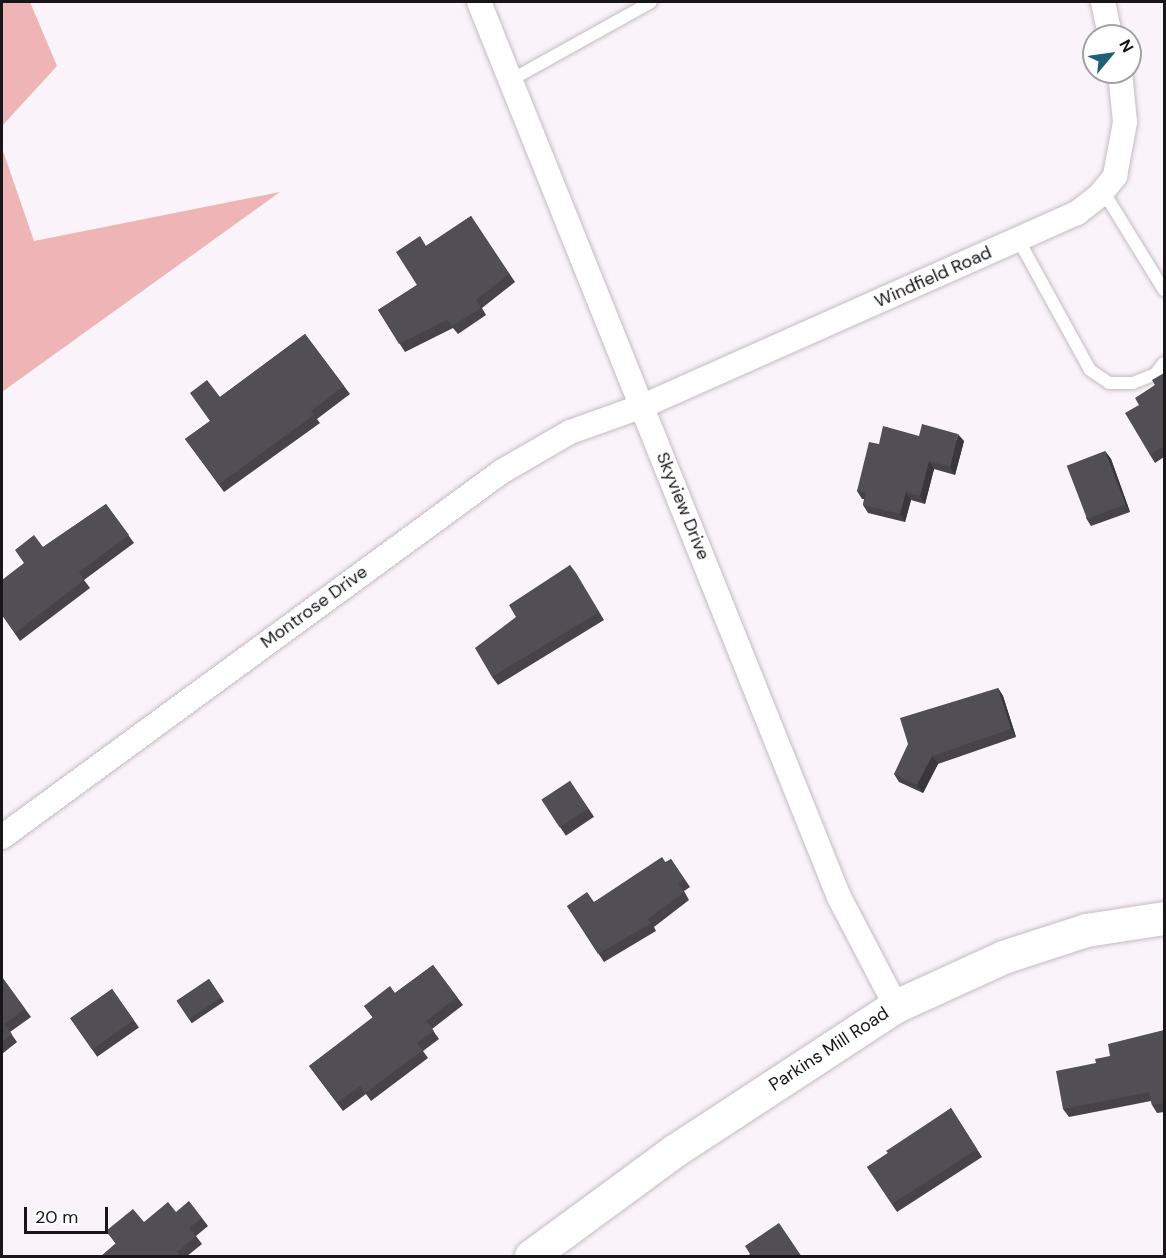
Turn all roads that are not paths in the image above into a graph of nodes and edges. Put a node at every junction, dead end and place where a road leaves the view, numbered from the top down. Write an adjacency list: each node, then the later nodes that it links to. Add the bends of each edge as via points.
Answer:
1 (479, 2): 5 (street, Skyview Drive)
2 (651, 2): 5 (lane)
3 (1103, 2): 4 (street)
4 (1108, 24)
5 (511, 80): 11 (street, Skyview Drive)
6 (1123, 84): 7 (street, Windfield Road, via 1122,152 1115,177)
7 (1103, 191): 8 (street, Windfield Road, via 1077,213); 9 (lane)
8 (1018, 239): 10 (lane, via 1090,370 1109,383 1133,382 1155,374); 11 (street, Windfield Road)
9 (1164, 290)
10 (1164, 363)
11 (643, 406): 12 (street, Montrose Drive, via 570,432 501,472); 14 (street, Skyview Drive, via 839,897)
12 (2, 837)
13 (1164, 918): 14 (street, Parkins Mill Road, via 1086,930 1034,947)
14 (896, 1006): 15 (street, Parkins Mill Road, via 674,1151)
15 (531, 1257)

